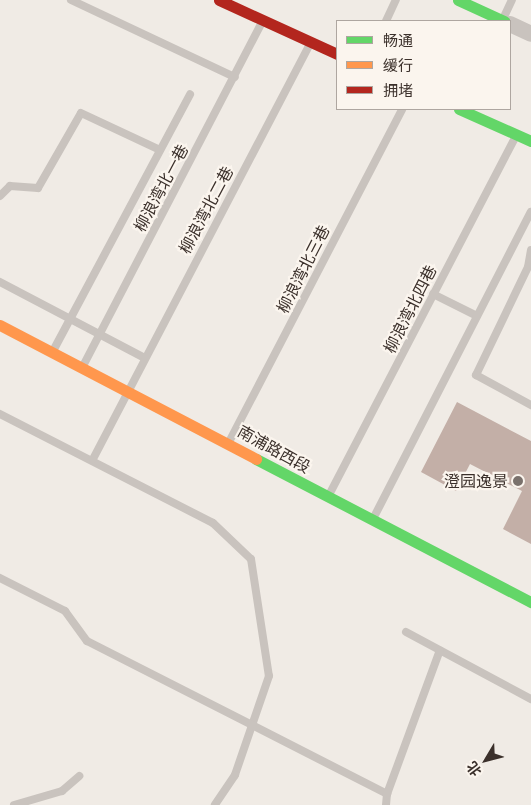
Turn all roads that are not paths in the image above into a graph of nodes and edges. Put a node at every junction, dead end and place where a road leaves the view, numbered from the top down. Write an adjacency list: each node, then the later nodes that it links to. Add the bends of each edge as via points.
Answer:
1 (71, 0): 14 (lane)
2 (219, 0): 6 (street)
3 (396, 0): 7 (lane)
4 (458, 0): 8 (street)
5 (512, 0): 9 (lane)
6 (263, 20): 12 (street); 14 (lane, 柳浪湾北一巷)
7 (386, 20)
8 (501, 20)
9 (503, 20)
10 (511, 24): 11 (street)
11 (531, 34)
12 (311, 42): 13 (street); 31 (lane, 柳浪湾北二巷)
13 (336, 54)
14 (235, 77): 29 (lane, 柳浪湾北一巷)
15 (190, 94): 20 (lane)
16 (401, 110): 36 (lane, 柳浪湾北三巷)
17 (461, 110): 18 (street)
18 (516, 135): 19 (street); 25 (lane, 柳浪湾北四巷)
19 (531, 141)
20 (160, 150): 21 (lane, via 81,113 38,188 10,186); 27 (lane)
21 (0, 196)
22 (531, 212): 26 (lane)
23 (531, 250): 34 (lane, via 528,266 476,375)
24 (0, 282): 27 (lane)
25 (433, 294): 26 (lane); 38 (lane, 柳浪湾北四巷)
26 (477, 316): 39 (lane)
27 (70, 318): 29 (lane); 30 (lane)
28 (0, 325): 30 (street, 南浦路西段)
29 (99, 335): 31 (lane); 32 (lane, 柳浪湾北一巷)
30 (52, 352): 32 (street, 南浦路西段)
31 (143, 357): 33 (lane, 柳浪湾北二巷)
32 (82, 368): 33 (street, 南浦路西段)
33 (126, 391): 36 (street, 南浦路西段); 37 (lane, 柳浪湾北二巷)
34 (531, 405)
35 (0, 414): 37 (lane)
36 (229, 442): 38 (street, 南浦路西段)
37 (93, 459): 45 (lane, via 213,523 251,559 269,676)
38 (328, 497): 39 (street, 南浦路西段)
39 (372, 520): 41 (street, 南浦路西段)
40 (0, 578): 45 (lane, via 65,610 87,641)
41 (531, 602)
42 (406, 632): 43 (lane)
43 (440, 650): 44 (lane); 47 (lane)
44 (531, 699)
45 (253, 723): 47 (lane); 49 (lane, via 235,775)
46 (79, 776): 48 (lane, via 62,791)
47 (387, 794): 50 (lane)
48 (14, 805)
49 (215, 805)
50 (386, 805)

